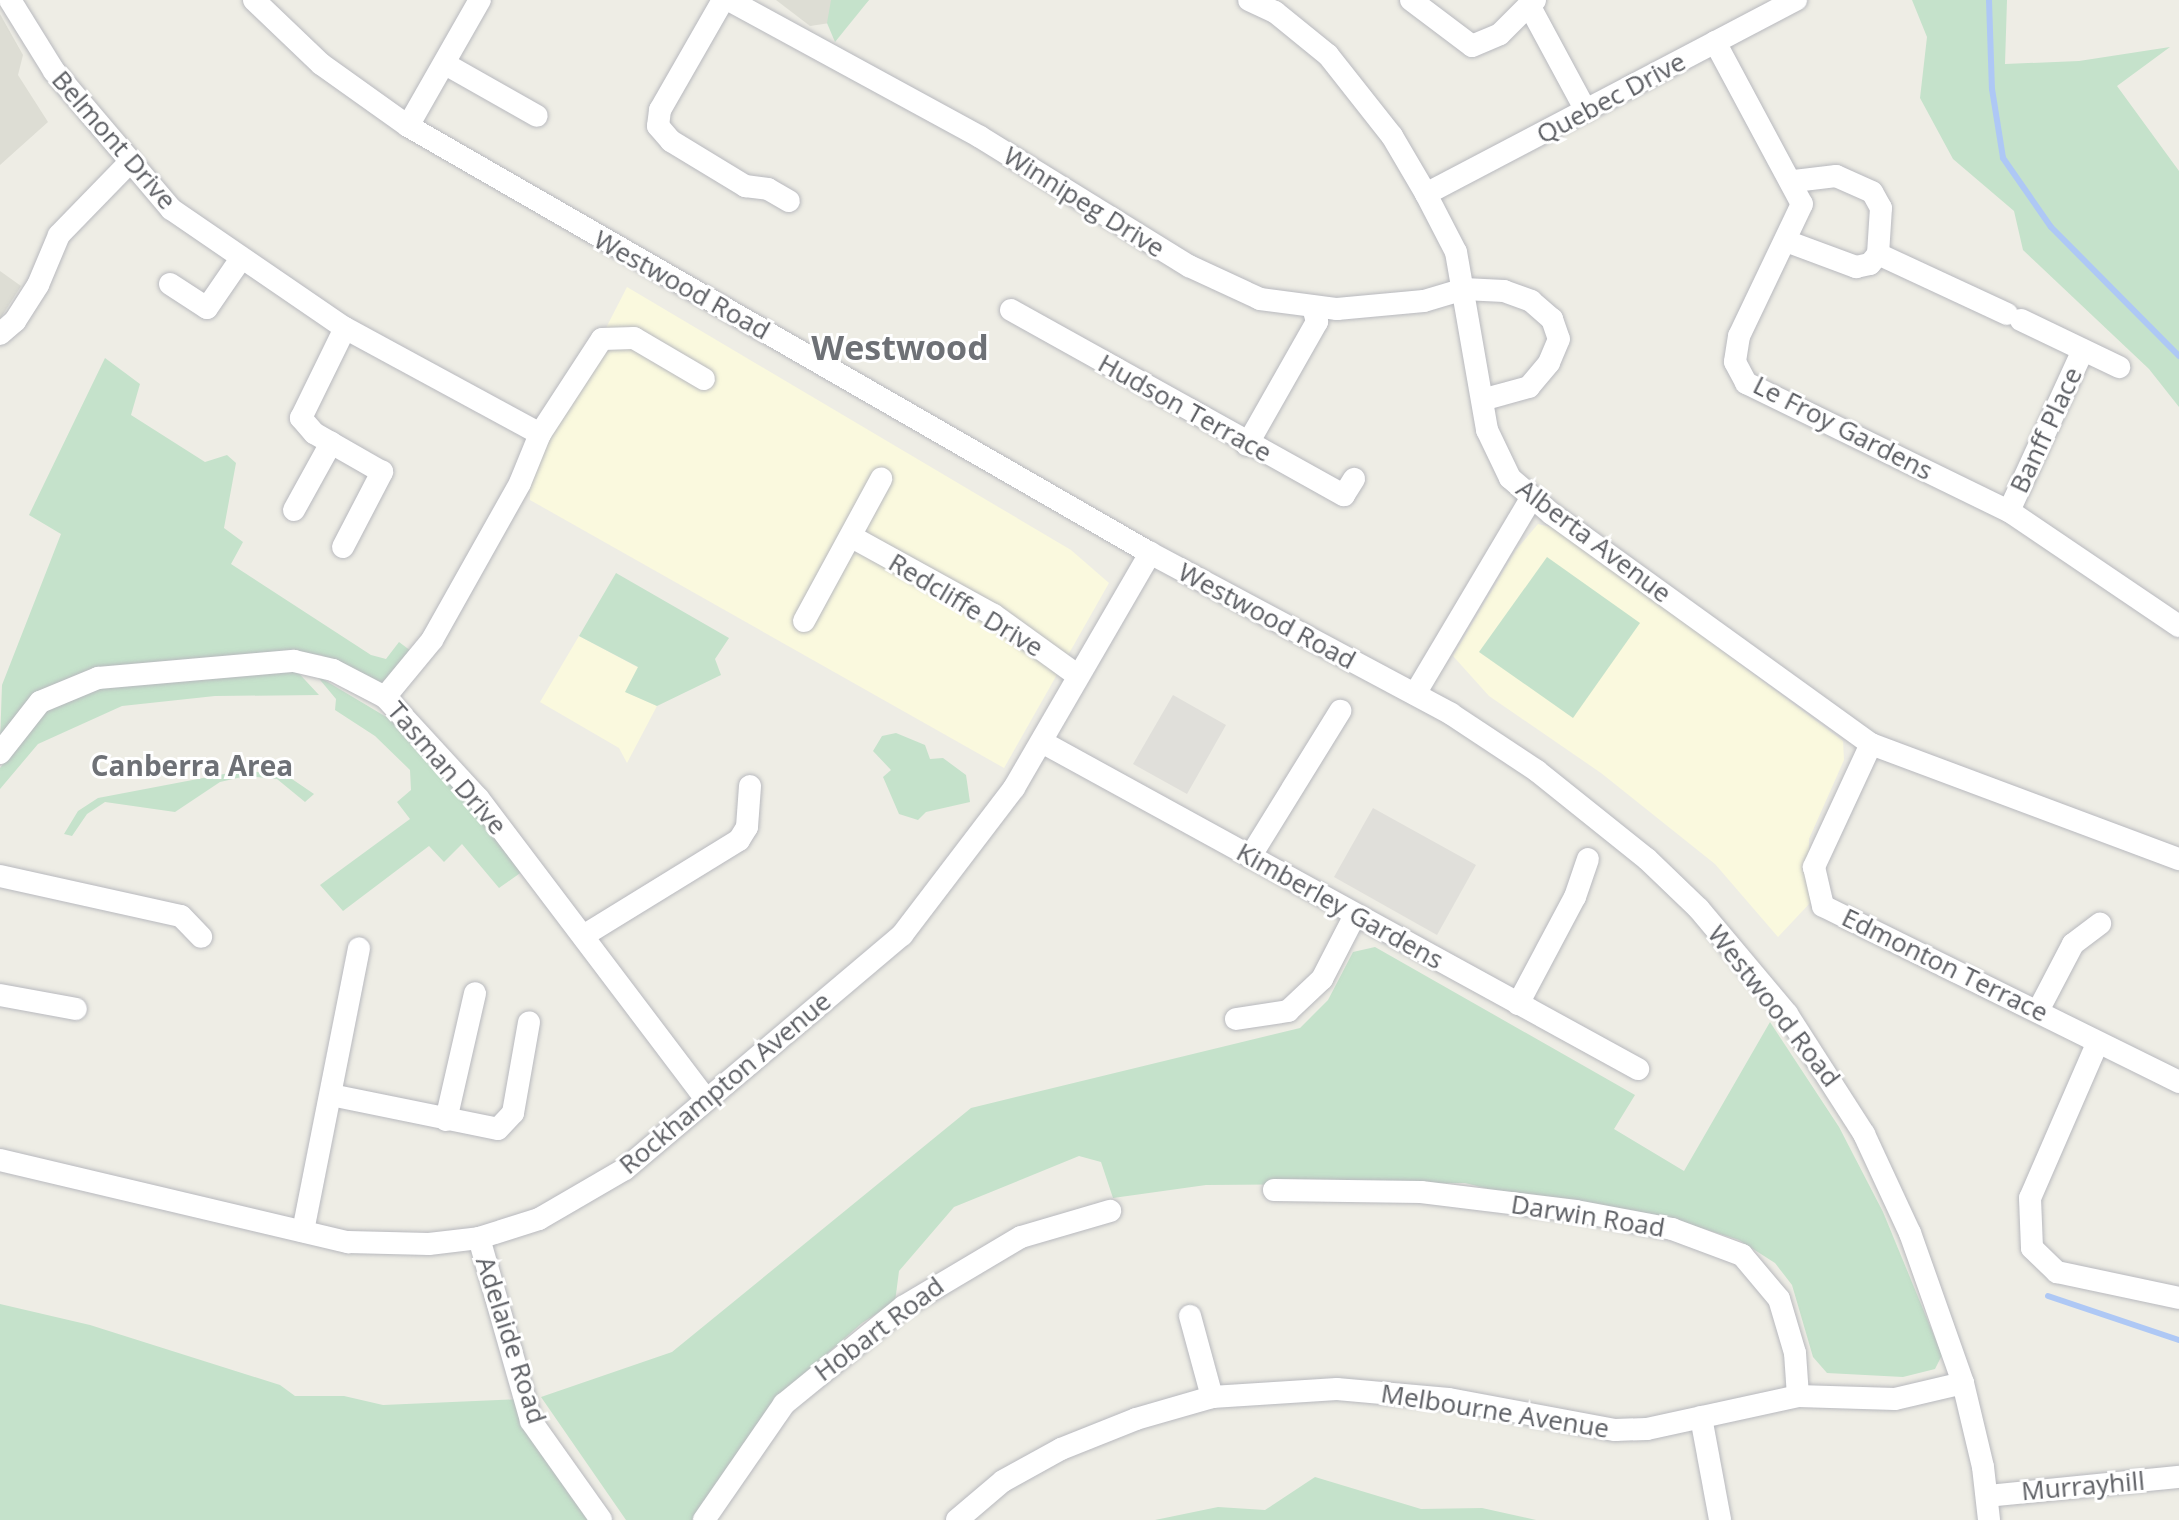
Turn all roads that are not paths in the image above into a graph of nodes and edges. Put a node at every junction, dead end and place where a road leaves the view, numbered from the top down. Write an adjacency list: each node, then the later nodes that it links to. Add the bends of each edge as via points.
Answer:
1 (10, 0): 14 (street, Belmont Drive, via 41,54)
2 (254, 0): 13 (street, Westwood Road, via 321,64)
3 (480, 0): 10 (street)
4 (726, 0): 17 (street, via 660,110 658,126 671,141 745,186 768,189); 23 (street, Winnipeg Drive, via 980,137 1189,266 1260,299)
5 (1249, 0): 16 (street, Alberta Avenue, via 1275,12 1328,55 1392,136)
6 (1411, 0): 8 (street, via 1472,46 1500,34)
7 (1796, 0): 9 (street, Quebec Drive)
8 (1532, 3): 11 (street)
9 (1715, 42): 11 (street, Quebec Drive); 15 (street, Le Froy Gardens)
10 (447, 65): 12 (street); 13 (street)
11 (1586, 111): 16 (street, Quebec Drive)
12 (537, 116)
13 (408, 126): 41 (street, Westwood Road)
14 (128, 164): 20 (street, Belmont Drive, via 171,209); 26 (street, via 59,235 38,285)
15 (1794, 181): 18 (street, Le Froy Gardens, via 1802,204); 19 (street, via 1836,176 1872,192 1881,208)
16 (1426, 194): 22 (street, Alberta Avenue, via 1456,252)
17 (789, 201)
18 (1786, 241): 19 (street, via 1856,267 1870,264); 38 (street, Le Froy Gardens, via 1739,336 1735,362 1746,383)
19 (1878, 254): 27 (street, Banff Place)
20 (240, 260): 21 (street, via 207,308); 25 (street, Belmont Drive)
21 (170, 284)
22 (1464, 289): 23 (street, Winnipeg Drive, via 1424,301); 30 (street, Alberta Avenue); 30 (street, Winnipeg Drive, via 1504,291 1531,301 1552,319 1559,339 1549,363 1529,387)
23 (1313, 307): 33 (street, via 1317,322)
24 (1011, 310): 33 (street, Hudson Terrace)
25 (345, 328): 31 (street, Belmont Drive); 32 (street, via 301,418)
26 (0, 334)
27 (2083, 350): 28 (street, Banff Place); 38 (street, Banff Place)
28 (2119, 367)
29 (704, 379): 31 (street, via 634,338 602,339)
30 (1485, 399): 36 (street, Alberta Avenue, via 1487,430 1497,455 1510,478)
31 (540, 434): 46 (street, via 520,483 432,640)
32 (331, 443): 37 (street); 40 (street, via 382,472)
33 (1247, 445): 35 (street, Hudson Terrace, via 1344,495)
34 (881, 479): 39 (street)
35 (1354, 479)
36 (1532, 497): 45 (street); 49 (street, Alberta Avenue)
37 (294, 510)
38 (2009, 511): 43 (street, Le Froy Gardens)
39 (852, 537): 42 (street); 44 (street, Redcliffe Drive, via 994,615)
40 (343, 547)
41 (1150, 553): 44 (street, Rockhampton Avenue); 45 (street, Westwood Road)
42 (804, 621)
43 (2179, 626)
44 (1077, 675): 48 (street, Rockhampton Avenue)
45 (1415, 694): 81 (street, Westwood Road, via 1513,753 1589,810 1647,859 1738,952 1811,1046 1864,1134 1910,1233)
46 (385, 697): 50 (street, Tasman Drive, via 333,670 294,661 98,678 40,702); 58 (street, Tasman Drive, via 478,798)
47 (1340, 711): 52 (street)
48 (1042, 742): 52 (street, Kimberley Gardens); 72 (street, Rockhampton Avenue, via 1014,788 902,935)
49 (1871, 744): 54 (street, Alberta Avenue); 65 (street, Edmonton Terrace, via 1814,867 1823,906)
50 (0, 753)
51 (750, 786): 58 (street, via 747,827 739,840)
52 (1250, 857): 56 (street, Kimberley Gardens)
53 (1588, 859): 63 (street, via 1575,897)
54 (2179, 859)
55 (0, 876): 59 (street, via 181,916)
56 (1355, 915): 63 (street, Kimberley Gardens); 66 (street, via 1322,979 1288,1011)
57 (2100, 924): 65 (street, via 2073,944)
58 (583, 936): 72 (street, Tasman Drive)
59 (201, 937)
60 (359, 949): 71 (street)
61 (475, 993): 73 (street)
62 (0, 995): 64 (street)
63 (1518, 1004): 69 (street, Kimberley Gardens)
64 (76, 1009)
65 (2039, 1009): 68 (street, Edmonton Terrace)
66 (1236, 1019)
67 (529, 1022): 73 (street, via 513,1113 498,1129)
68 (2097, 1044): 70 (street, Edmonton Terrace); 79 (street, via 2030,1198 2032,1248 2057,1272)
69 (1638, 1069)
70 (2179, 1082)
71 (331, 1095): 73 (street); 77 (street)
72 (706, 1100): 78 (street, Rockhampton Avenue, via 625,1169 539,1219)
73 (446, 1120)
74 (0, 1160): 77 (street, Rockhampton Avenue)
75 (1274, 1190): 82 (street, Darwin Road, via 1421,1192 1576,1211 1672,1229 1742,1255 1779,1299 1795,1353)
76 (1110, 1211): 88 (street, Hobart Road, via 989,1252 893,1315 784,1404)
77 (303, 1231): 78 (street, Rockhampton Avenue, via 348,1242 429,1244)
78 (479, 1238): 87 (street, Adelaide Road, via 531,1421)
79 (2179, 1298)
80 (1190, 1316): 83 (street)
81 (1963, 1383): 82 (street, Melbourne Avenue, via 1895,1399); 86 (street, Westwood Road)
82 (1798, 1396): 84 (street, Melbourne Avenue)
83 (1212, 1397): 84 (street, Melbourne Avenue, via 1337,1389 1449,1399 1615,1430); 89 (street, Melbourne Avenue, via 1061,1449 1003,1481)
84 (1701, 1417): 90 (street)
85 (2179, 1477): 86 (street, Murrayhill)
86 (1987, 1496): 91 (street, Westwood Road)
87 (601, 1520)
88 (704, 1520)
89 (957, 1520)
90 (1720, 1520)
91 (1989, 1520)

